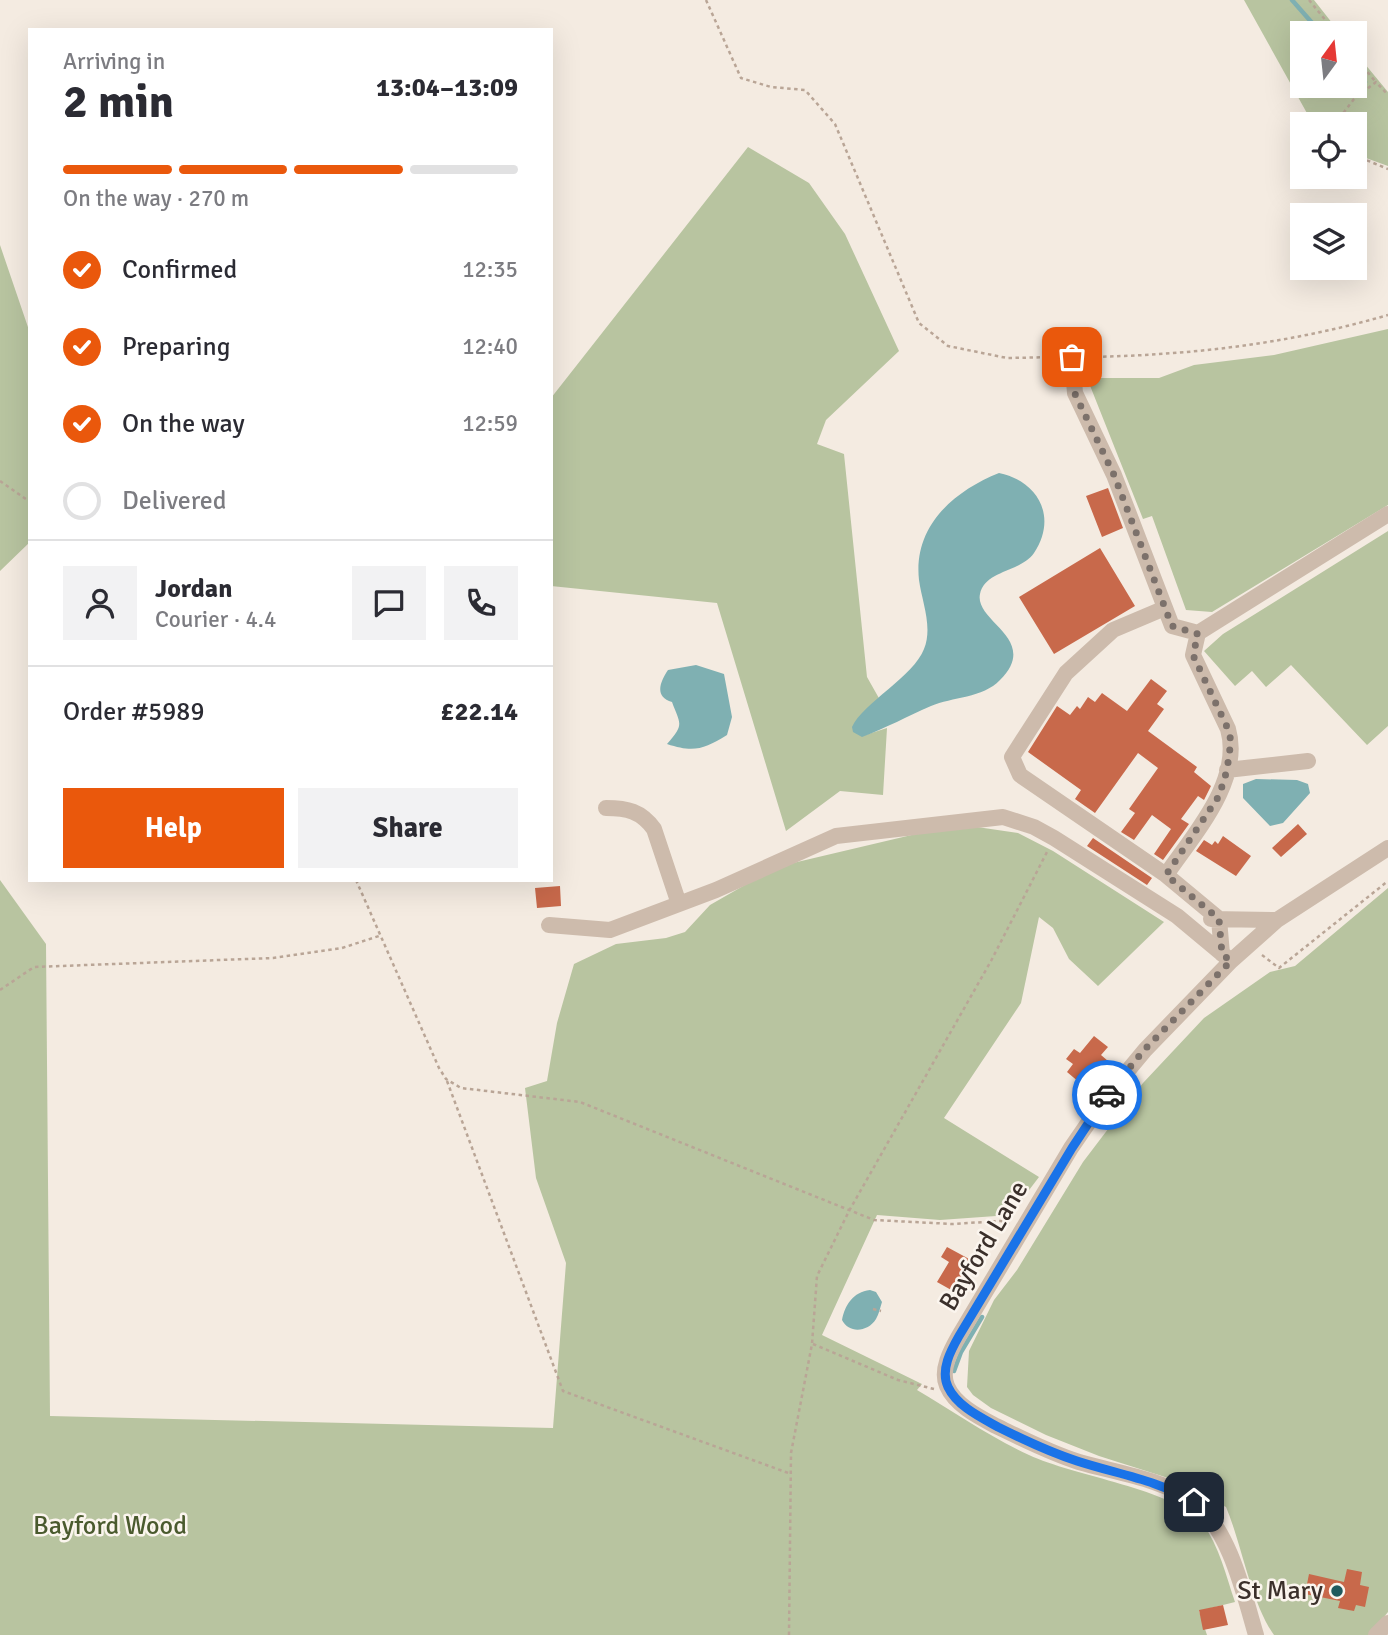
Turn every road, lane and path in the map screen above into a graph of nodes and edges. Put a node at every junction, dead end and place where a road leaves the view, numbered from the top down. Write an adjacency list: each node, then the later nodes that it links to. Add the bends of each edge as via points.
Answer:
1 (706, 0): 11 (path, via 741,78 805,90 835,124 919,323 948,346 1007,358)
2 (1309, 0): 3 (path)
3 (1326, 21)
4 (1367, 71): 5 (path)
5 (1376, 82): 6 (path); 7 (path)
6 (1388, 95)
7 (1344, 112)
8 (1367, 160): 9 (path)
9 (1388, 169)
10 (1388, 315): 11 (path, via 1298,339 1159,356)
11 (1072, 357): 15 (street, via 1075,394 1114,475)
12 (0, 481): 13 (path)
13 (28, 501)
14 (1388, 514): 16 (street)
15 (1165, 608): 16 (street, via 1172,626); 22 (street, via 1113,630 1066,673 1012,757 1020,775)
16 (1198, 634): 18 (street, via 1193,655 1231,741)
17 (1308, 761): 18 (street)
18 (1227, 770): 22 (street, via 1219,796)
19 (606, 808): 25 (street, via 623,808 647,819)
20 (1054, 838): 25 (street, via 1003,817 836,836); 26 (street); 35 (path, via 991,961)
21 (1388, 848): 28 (street, Bayford Lane)
22 (1166, 875): 27 (street)
23 (1388, 881): 32 (path)
24 (357, 882): 30 (path)
25 (679, 904): 29 (street, via 610,930)
26 (1177, 916): 27 (street); 31 (street)
27 (1219, 919): 28 (street); 31 (street)
28 (1277, 920): 31 (street, Bayford Lane)
29 (549, 925)
30 (379, 936): 33 (path, via 342,948 273,958 34,967); 34 (path)
31 (1226, 958): 36 (street, Bayford Lane, via 1106,1097)
32 (1279, 968)
33 (0, 990)
34 (446, 1079): 35 (path, via 461,1088 580,1102); 41 (path, via 563,1391)
35 (849, 1211): 36 (path, via 874,1220 911,1224 1000,1221); 39 (path, via 817,1276)
36 (1021, 1232): 40 (street, Bayford Lane, via 950,1354)
37 (873, 1309): 38 (path)
38 (881, 1311)
39 (812, 1343): 40 (path, via 898,1380 931,1390); 41 (path)
40 (947, 1386): 44 (street, via 982,1418 1037,1447 1156,1483 1194,1502 1220,1532)
41 (791, 1474): 43 (path)
42 (1388, 1623): 45 (street)
43 (789, 1635)
44 (1256, 1635)
45 (1376, 1635)

